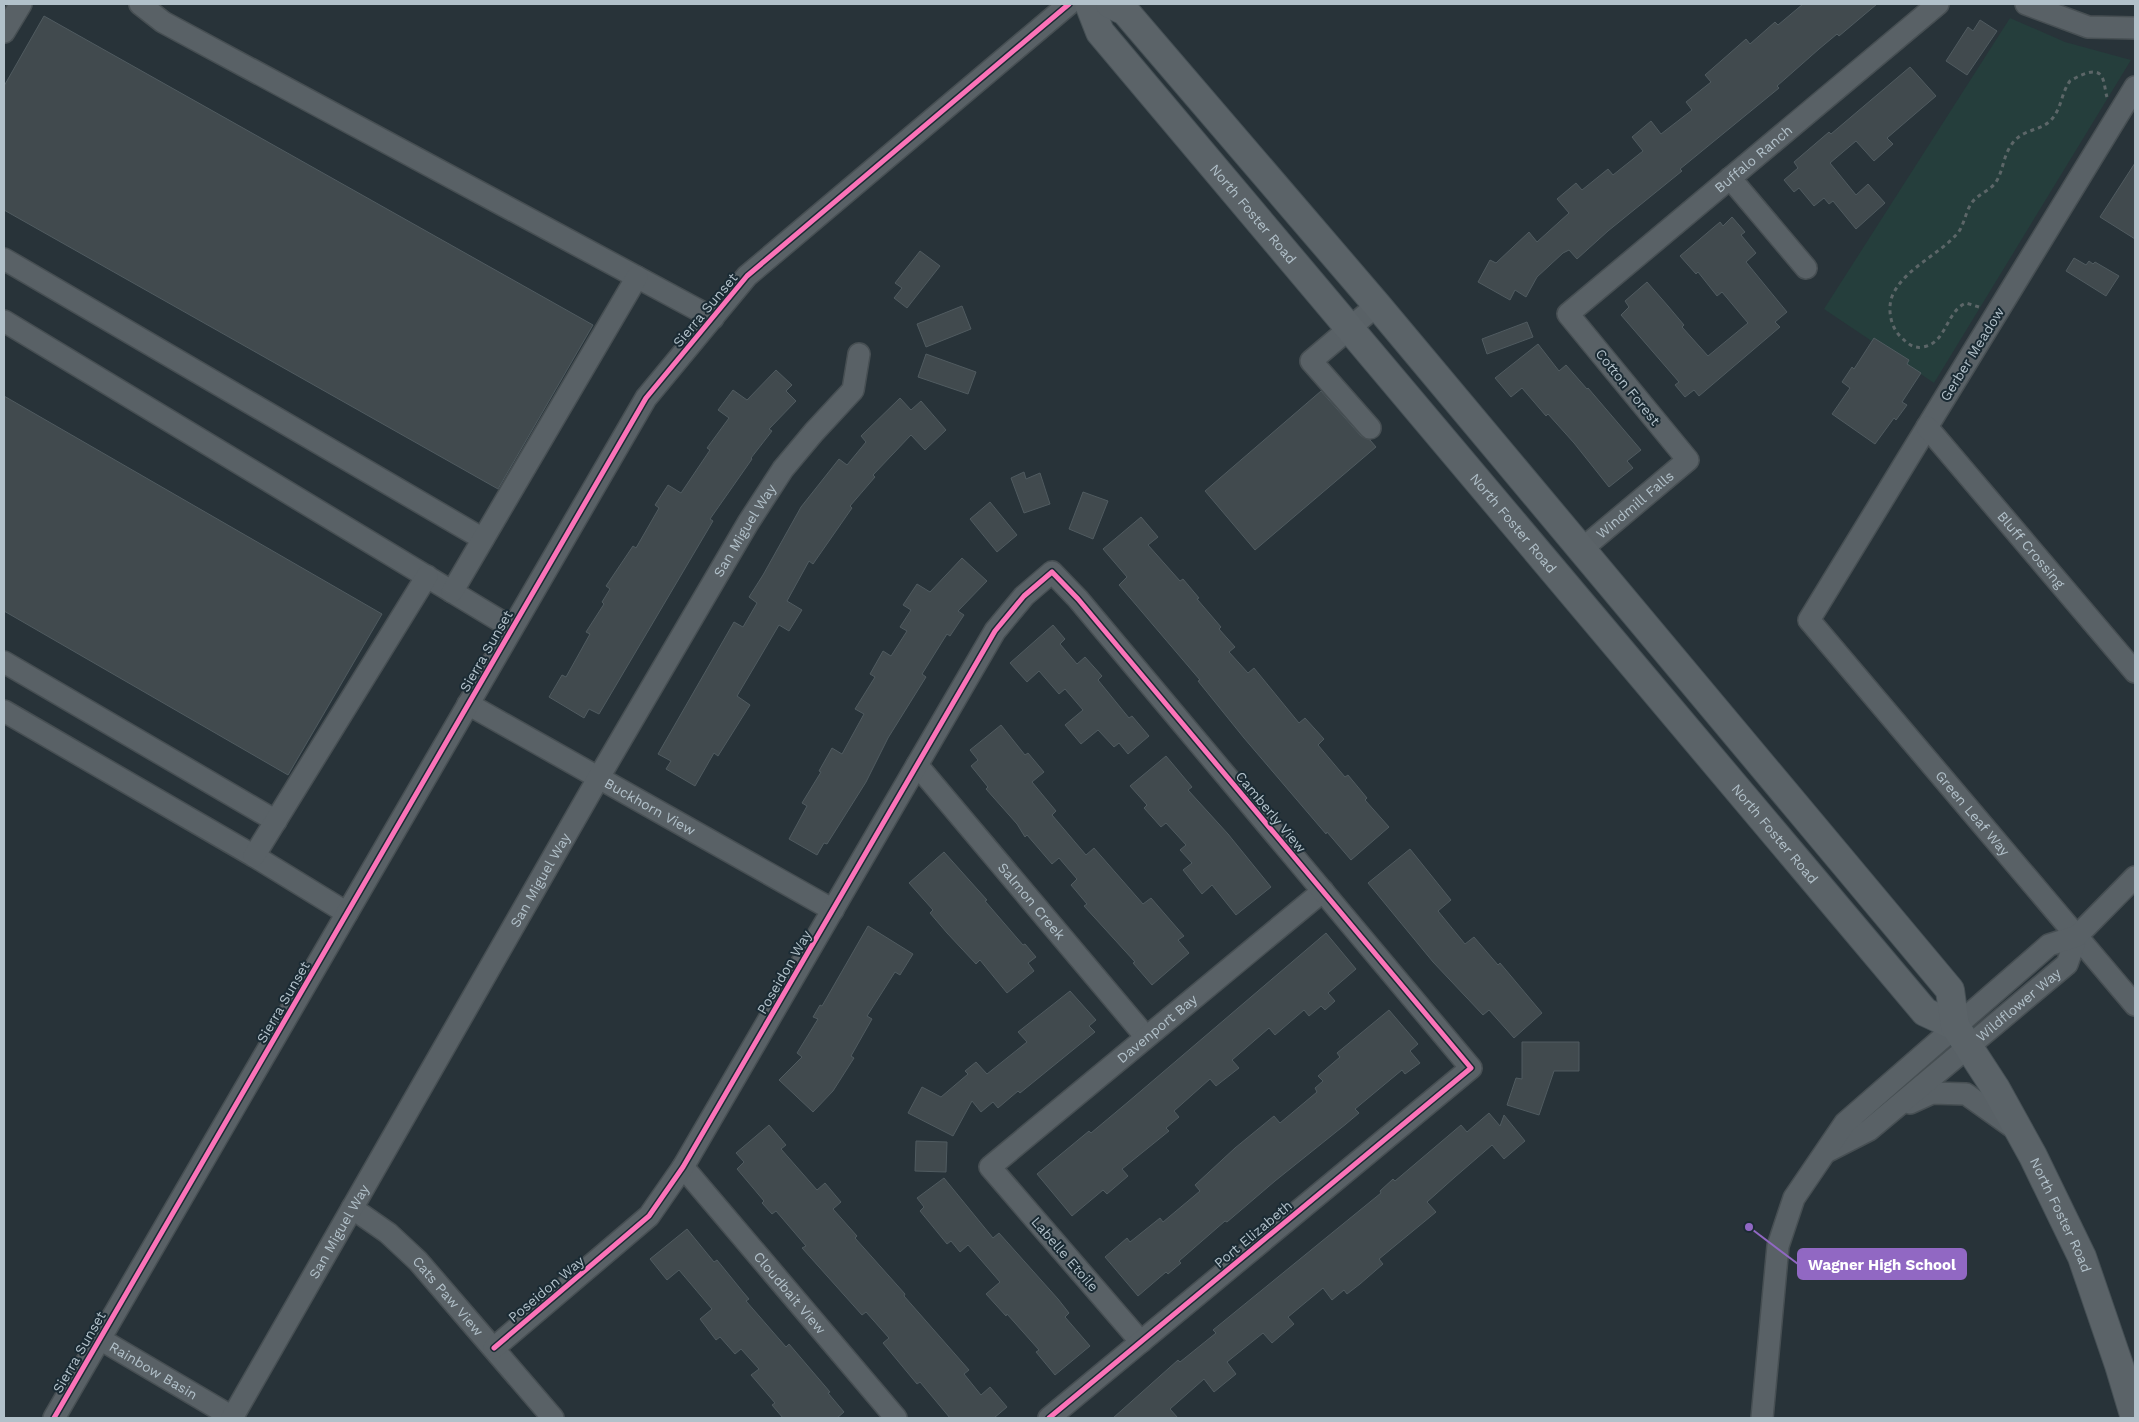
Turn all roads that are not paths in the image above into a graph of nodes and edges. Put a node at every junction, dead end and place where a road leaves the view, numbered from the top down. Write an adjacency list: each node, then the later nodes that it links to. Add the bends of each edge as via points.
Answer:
1 (21, 4): 9 (street)
2 (140, 4): 14 (street, via 163,22)
3 (1069, 4): 17 (street, Sierra Sunset, via 747,276)
4 (1089, 4): 19 (main road, North Foster Road, via 1100,32)
5 (1110, 4): 15 (main road, North Foster Road, via 1125,11)
6 (1938, 4): 11 (street, Buffalo Ranch)
7 (2026, 4): 8 (street, via 2088,27)
8 (2135, 28)
9 (4, 32)
10 (2135, 87): 21 (street, Gerber Meadow)
11 (1730, 178): 13 (street); 16 (street, Buffalo Ranch)
12 (4, 259): 24 (street)
13 (1806, 268)
14 (637, 277): 17 (street); 24 (street)
15 (1377, 305): 19 (street); 25 (main road, North Foster Road)
16 (1568, 314): 23 (street, Cotton Forest)
17 (713, 318): 30 (street, Sierra Sunset, via 646,398)
18 (4, 321): 27 (street)
19 (1350, 327): 22 (street, via 1311,361); 45 (main road, North Foster Road, via 1925,1012)
20 (859, 354): 36 (street, San Miguel Way, via 853,390 783,470 748,523)
21 (1927, 427): 29 (street, Gerber Meadow); 32 (street, Bluff Crossing)
22 (1370, 428)
23 (1688, 460): 25 (street, Windmill Falls)
24 (483, 540): 28 (street)
25 (1582, 549): 45 (main road, North Foster Road, via 1950,990)
26 (1052, 572): 35 (street, Poseidon Way, via 1024,596 995,631); 40 (street, Camberly View, via 1078,598)
27 (426, 576): 28 (street); 37 (street)
28 (452, 592): 30 (street)
29 (1809, 620): 43 (street, Green Leaf Way)
30 (512, 628): 33 (street, Sierra Sunset)
31 (4, 662): 37 (street)
32 (2135, 672)
33 (468, 704): 36 (street, Buckhorn View); 42 (street, Sierra Sunset)
34 (4, 711): 38 (street)
35 (916, 765): 41 (street, Poseidon Way); 46 (street, Salmon Creek)
36 (599, 778): 41 (street, Buckhorn View); 53 (street, San Miguel Way)
37 (276, 820): 38 (street)
38 (254, 856): 42 (street)
39 (2135, 877): 43 (street, Wildflower Way)
40 (1322, 890): 46 (street, Davenport Bay); 47 (street, Camberly View)
41 (833, 910): 52 (street, Poseidon Way)
42 (347, 913): 54 (street, Sierra Sunset)
43 (2077, 936): 44 (street, Green Leaf Way); 45 (street, Wildflower Way, via 2049,944)
44 (2135, 1005)
45 (1962, 1036): 48 (street); 49 (main road, North Foster Road); 50 (street, via 1845,1123)
46 (1146, 1037): 51 (street, Davenport Bay)
47 (1471, 1068): 55 (street, Port Elizabeth)
48 (1888, 1114): 49 (street, via 1932,1093 1966,1094); 50 (street, via 1869,1130)
49 (2021, 1133): 63 (main road, North Foster Road, via 2082,1257)
50 (1828, 1151): 62 (street, via 1794,1198 1778,1246)
51 (990, 1166): 55 (street, Labelle Etoile)
52 (684, 1167): 56 (street, Poseidon Way, via 649,1216); 60 (street, Cloudbait View)
53 (352, 1208): 56 (street, Cats Paw View, via 388,1233 418,1261); 58 (street, San Miguel Way)
54 (100, 1339): 57 (street, Sierra Sunset); 58 (street, Rainbow Basin)
55 (1141, 1342): 61 (street, Port Elizabeth)
56 (494, 1348): 59 (street, Cats Paw View)
57 (54, 1418)
58 (233, 1418)
59 (553, 1418)
60 (896, 1418)
61 (1049, 1418)
62 (1762, 1418)
63 (2135, 1418)

